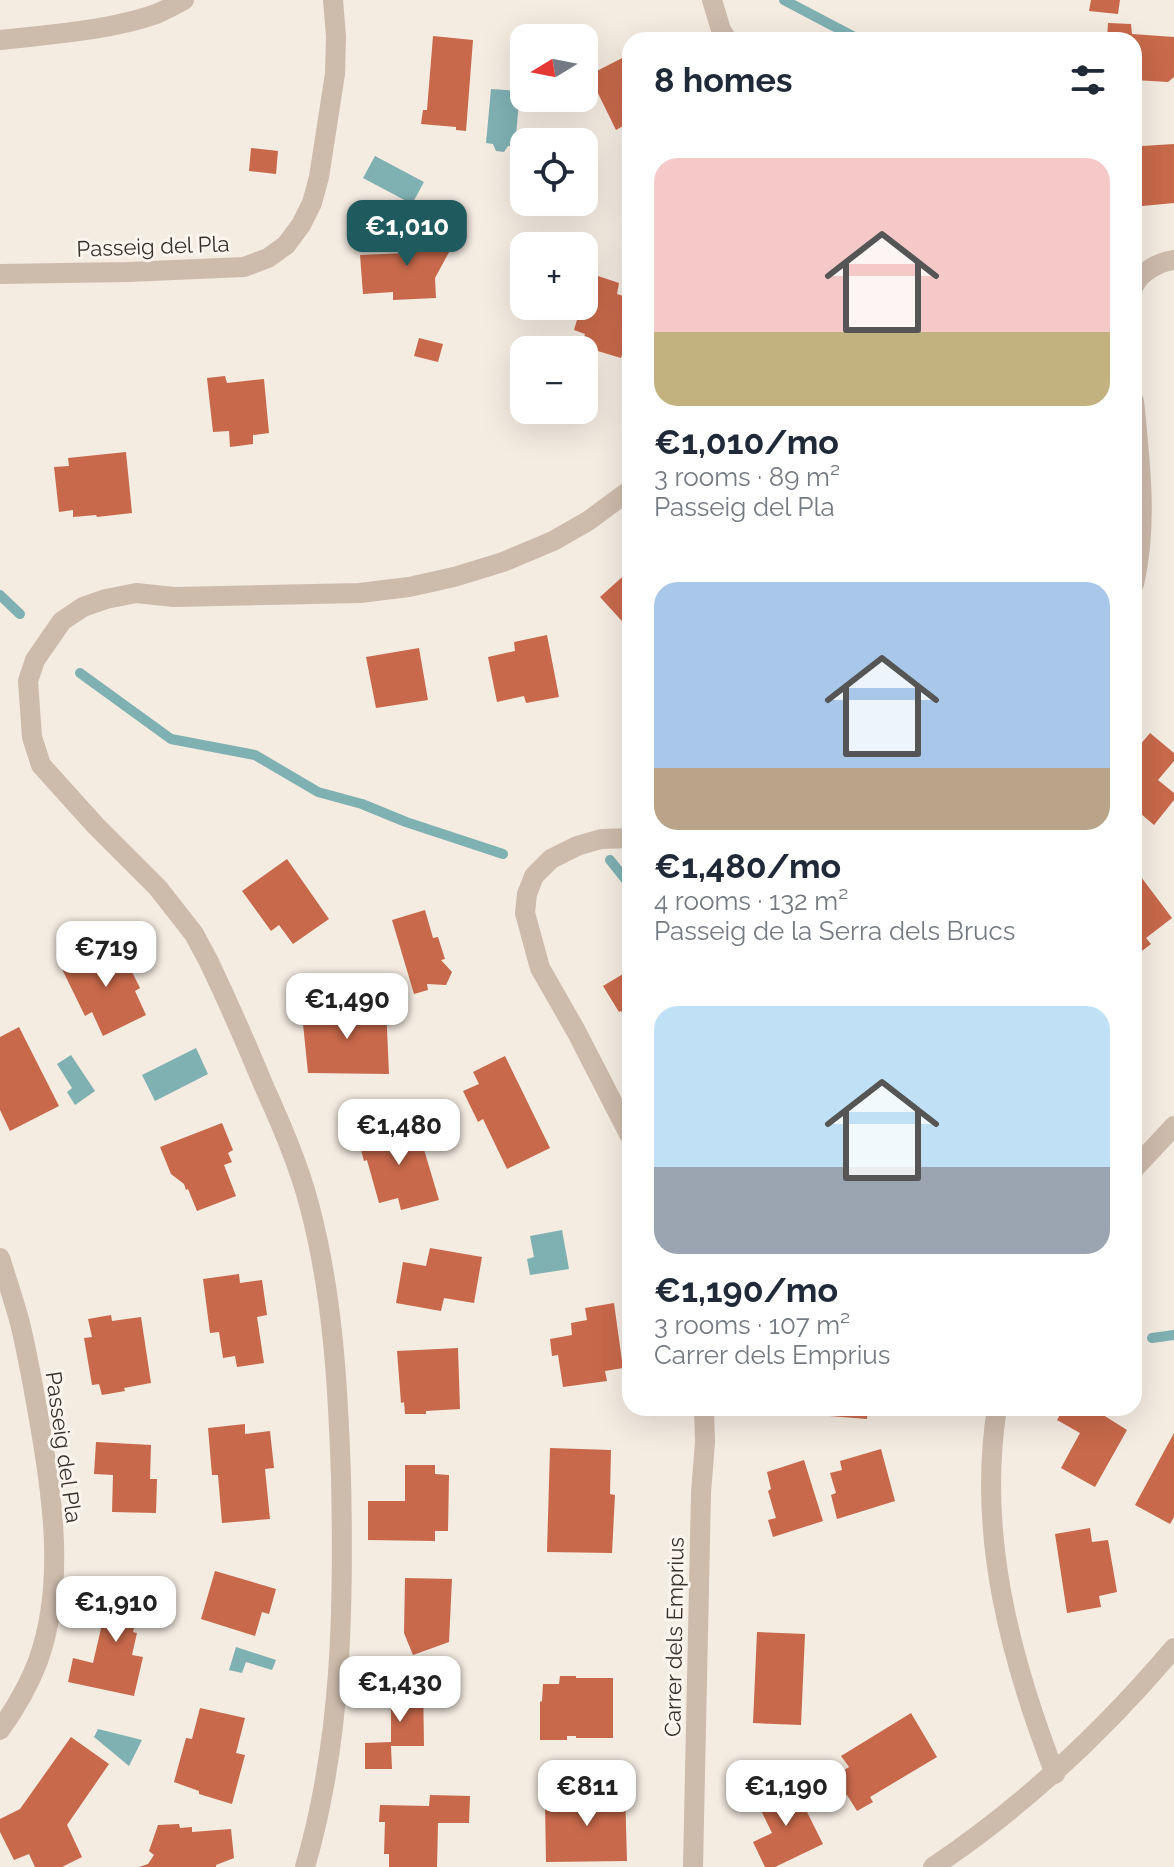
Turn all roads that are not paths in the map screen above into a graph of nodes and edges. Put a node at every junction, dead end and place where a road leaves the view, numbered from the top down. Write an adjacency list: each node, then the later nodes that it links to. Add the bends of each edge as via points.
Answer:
1 (184, 0): 5 (street, via 156,14 109,25)
2 (333, 0): 7 (street, Passeig del Pla, via 335,74 319,177 312,203 286,245 244,267)
3 (712, 0): 4 (street)
4 (722, 32)
5 (0, 40)
6 (1174, 260): 8 (street)
7 (0, 274)
8 (1142, 275)
9 (622, 496): 20 (street, via 553,541 503,562 409,587 360,593 136,593 106,599 62,621 35,660 28,681 32,737 41,765 158,888 194,934 277,1115 310,1206 328,1292 334,1355 343,1558 335,1712)
10 (622, 838): 11 (street, via 577,846 551,859 534,876 525,913 540,968)
11 (622, 1120)
12 (1174, 1126): 13 (street)
13 (1142, 1160)
14 (0, 1258): 18 (street, Passeig del Pla, via 20,1322 45,1455 54,1569 38,1661)
15 (704, 1416): 21 (street, Carrer dels Emprius)
16 (996, 1416): 19 (street, via 990,1513 1003,1606 1035,1724)
17 (1174, 1648): 19 (street)
18 (0, 1730)
19 (1055, 1774): 22 (street)
20 (305, 1867)
21 (693, 1867)
22 (933, 1867)

